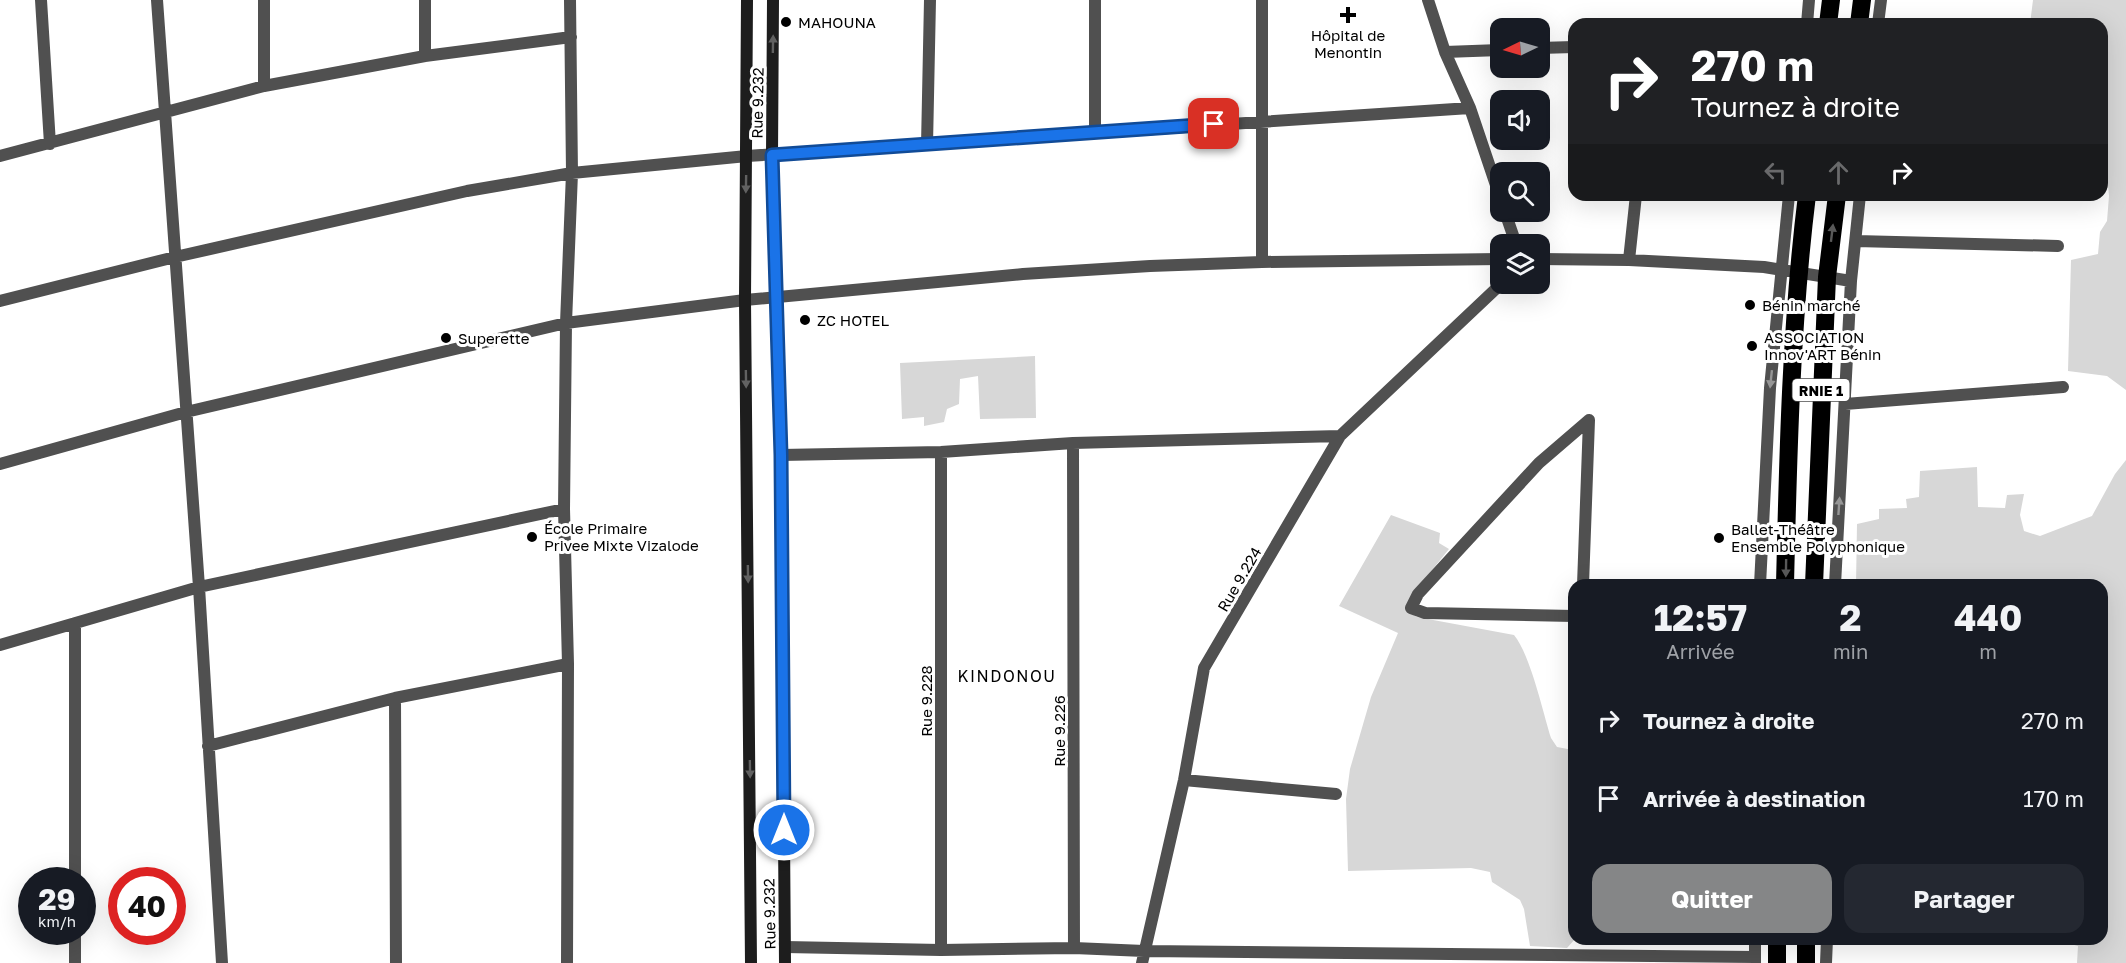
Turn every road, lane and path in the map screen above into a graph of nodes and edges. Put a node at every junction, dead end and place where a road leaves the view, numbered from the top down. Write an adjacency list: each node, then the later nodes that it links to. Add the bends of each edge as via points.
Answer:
1 (41, 0): 31 (street)
2 (157, 0): 28 (street)
3 (264, 0): 26 (street)
4 (424, 0): 25 (street)
5 (570, 0): 20 (street)
6 (747, 0): 35 (street, Rue 9.232)
7 (773, 0): 33 (street, Rue 9.232, one-way to 7)
8 (930, 0): 32 (street)
9 (1095, 0): 30 (street)
10 (1262, 0): 29 (street)
11 (1428, 0): 24 (street)
12 (1809, 0): 16 (street)
13 (1831, 0): 17 (highway)
14 (1862, 0): 18 (highway)
15 (1881, 0): 19 (street)
16 (1808, 18)
17 (1829, 18)
18 (1860, 18)
19 (1879, 18)
20 (571, 37): 25 (street); 37 (street)
21 (1568, 47): 22 (street)
22 (1550, 48)
23 (1490, 50): 24 (street)
24 (1445, 52): 27 (street)
25 (425, 56): 26 (street)
26 (264, 86): 28 (street)
27 (1470, 108): 29 (street); 36 (street)
28 (163, 113): 31 (street); 45 (street)
29 (1262, 121): 30 (street); 49 (street)
30 (1095, 132): 32 (street)
31 (50, 144): 34 (street)
32 (927, 145): 33 (street)
33 (772, 155): 35 (street); 54 (street, Rue 9.232)
34 (0, 156)
35 (747, 156): 37 (street); 55 (street, Rue 9.232, one-way to 55)
36 (1490, 167)
37 (572, 173): 45 (street, via 467,191); 57 (street)
38 (1635, 201): 48 (street)
39 (1789, 201): 50 (street)
40 (1806, 201): 50 (highway, RNIE 1)
41 (1836, 201): 51 (highway, RNIE 1, one-way to 41)
42 (1859, 201): 43 (street)
43 (1856, 241): 44 (street); 52 (street)
44 (2058, 246)
45 (175, 257): 56 (street); 60 (street)
46 (1490, 259): 49 (street)
47 (1550, 259): 48 (street)
48 (1629, 260): 50 (street)
49 (1262, 262): 54 (street, via 1023,274)
50 (1790, 270): 51 (street); 68 (street, one-way to 68, via 1770,388); 69 (highway, RNIE 1, one-way to 69, via 1793,327)
51 (1827, 277): 52 (street); 70 (highway, RNIE 1)
52 (1851, 281): 59 (street)
53 (1490, 294): 61 (street, Rue 9.224)
54 (776, 297): 55 (street); 64 (street, Rue 9.232)
55 (745, 300): 57 (street); 96 (street, Rue 9.232, one-way to 96)
56 (0, 301)
57 (566, 323): 60 (street); 66 (street)
58 (2063, 387): 59 (street)
59 (1845, 404): 71 (street, one-way to 59)
60 (186, 412): 65 (street); 72 (street)
61 (1340, 436): 62 (street); 79 (street, Rue 9.224, via 1204,668)
62 (1073, 443): 63 (street); 87 (street, Rue 9.226)
63 (940, 452): 64 (street); 88 (street, Rue 9.228)
64 (781, 455): 86 (street, Rue 9.232)
65 (0, 464)
66 (564, 509): 72 (street); 76 (street)
67 (1583, 579): 73 (street, via 1589,420 1539,463 1418,594 1411,608 1425,613)
68 (1760, 579)
69 (1785, 579)
70 (1814, 579)
71 (1835, 579)
72 (198, 587): 74 (street); 78 (street)
73 (1568, 616)
74 (75, 623): 75 (street); 81 (street)
75 (0, 645)
76 (568, 664): 77 (street); 95 (street)
77 (395, 698): 78 (street); 94 (street)
78 (208, 746): 93 (street)
79 (1184, 780): 80 (street); 89 (street, Rue 9.224)
80 (1336, 794)
81 (75, 867)
82 (75, 945): 92 (street)
83 (1777, 945): 98 (highway)
84 (1806, 945): 99 (highway)
85 (1827, 945): 100 (street)
86 (784, 948): 88 (street); 97 (street, Rue 9.232)
87 (1074, 948): 88 (street); 89 (street)
88 (940, 950)
89 (1143, 957): 90 (street)
90 (1266, 957): 91 (street)
91 (1755, 960)
92 (75, 963)
93 (222, 963)
94 (396, 963)
95 (567, 963)
96 (751, 963)
97 (785, 963)
98 (1777, 963)
99 (1806, 963)
100 (1826, 963)

